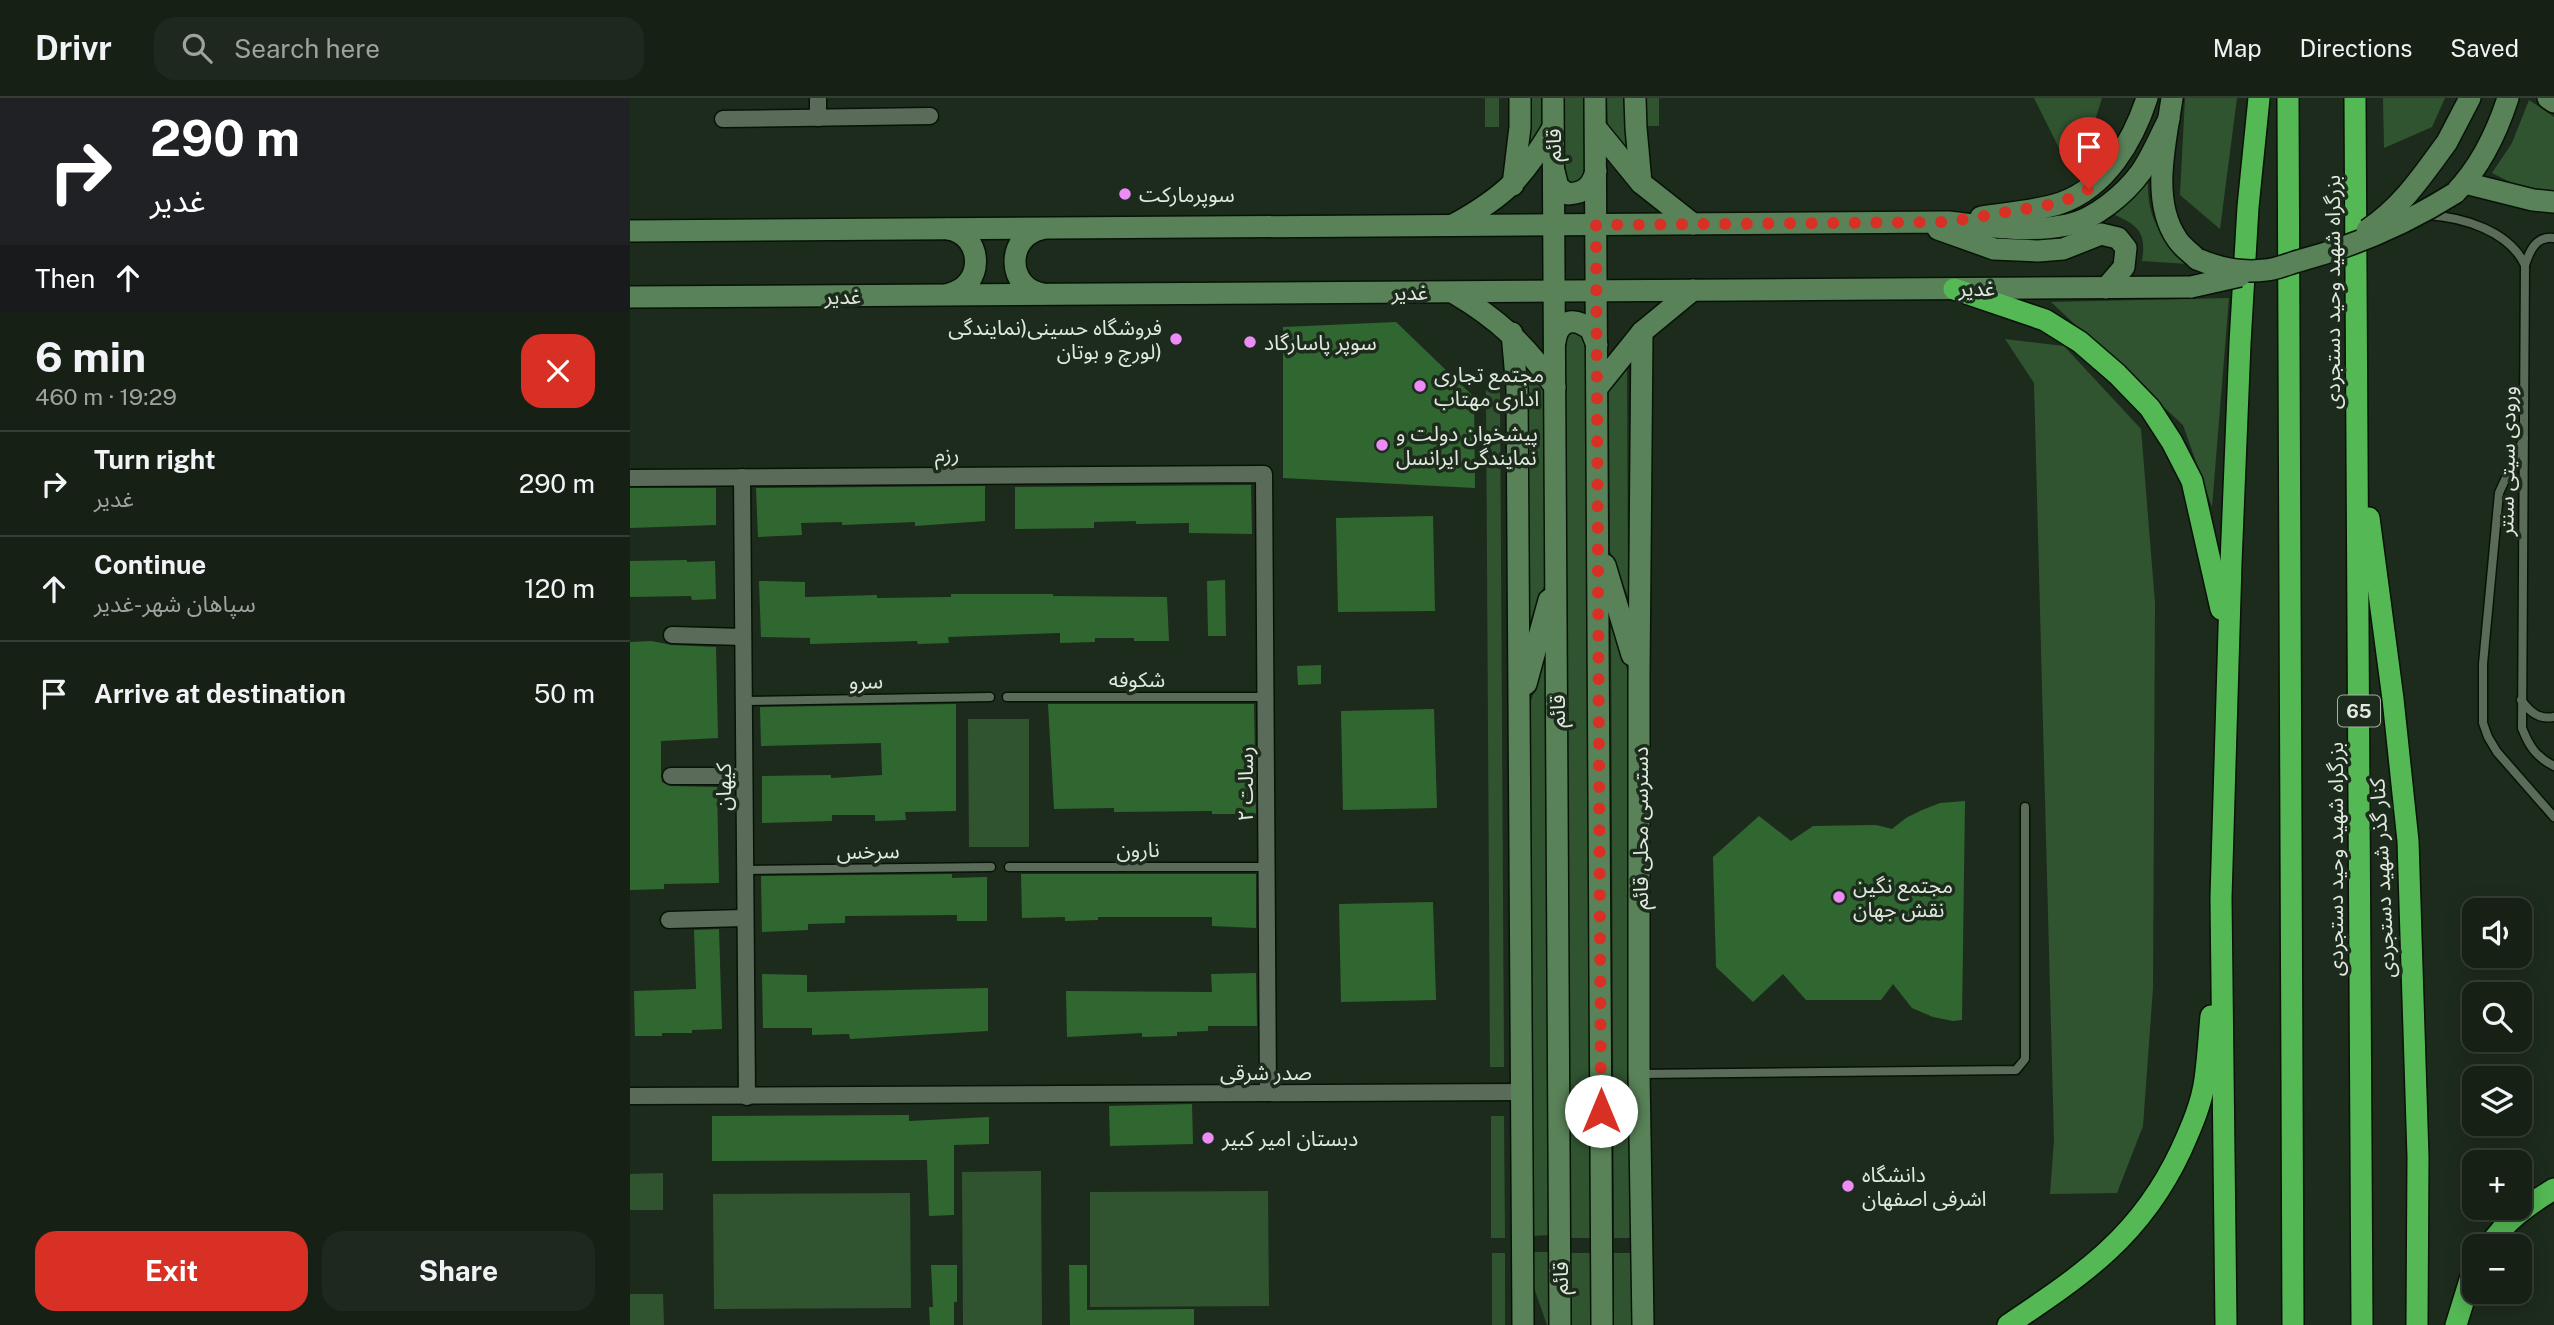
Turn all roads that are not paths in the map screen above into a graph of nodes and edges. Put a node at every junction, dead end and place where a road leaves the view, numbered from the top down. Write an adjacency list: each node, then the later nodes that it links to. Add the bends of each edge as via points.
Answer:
1 (818, 98): 16 (street)
2 (1520, 98): 23 (main road)
3 (1553, 98): 18 (main road, قائم)
4 (1595, 98): 19 (main road, قائم)
5 (1635, 98): 22 (main road)
6 (2147, 98): 28 (main road, via 2126,145 2089,189 2060,203)
7 (2259, 98): 64 (highway, via 2241,330)
8 (2288, 98): 101 (highway, بزرگراه شهید وحید دستجردی)
9 (2355, 98): 55 (highway, بزرگراه شهید وحید دستجردی / 65)
10 (2470, 98): 37 (main road, bridge, via 2411,192 2381,221)
11 (2508, 98): 24 (main road, via 2497,127)
12 (2548, 98): 13 (main road)
13 (2554, 102)
14 (2171, 108): 28 (main road, via 2141,172 2092,215 2070,225 2048,227); 39 (main road, bridge, via 2162,183 2165,215 2177,240 2197,259 2219,268)
15 (930, 116): 16 (street)
16 (818, 118): 17 (street)
17 (723, 119)
18 (1553, 127): 20 (main road, قائم); 23 (main road)
19 (1596, 128): 21 (main road, قائم); 22 (main road)
20 (1553, 169): 21 (main road, via 1558,187 1569,194 1591,185); 29 (main road, قائم)
21 (1596, 170): 32 (main road, قائم)
22 (1642, 183): 30 (main road)
23 (1513, 185): 31 (main road, via 1488,206)
24 (2460, 188): 25 (main road); 26 (main road, bridge)
25 (2554, 202)
26 (2421, 215): 37 (main road, bridge); 38 (lane, via 2449,216 2491,233 2510,244)
27 (1920, 222): 28 (main road); 30 (main road); 40 (main road, via 1994,249 2063,249 2101,234 2118,239 2126,248 2124,267)
28 (1948, 222)
29 (1554, 223): 31 (main road); 32 (main road); 42 (main road, قائم)
30 (1693, 224): 32 (main road)
31 (1452, 225): 33 (main road)
32 (1596, 225): 44 (main road, قائم)
33 (1047, 228): 34 (main road); 46 (main road, via 1027,235 1015,251 1014,261 1020,281)
34 (943, 229): 35 (main road); 47 (main road, via 963,235 977,262 971,281 954,294)
35 (630, 231)
36 (2554, 238): 38 (lane, via 2534,244)
37 (2336, 251): 39 (main road, غدیر, bridge)
38 (2525, 265): 56 (lane, ورودی سیتی سنتر)
39 (2266, 270): 40 (main road, غدیر, bridge, via 2190,287)
40 (2106, 288): 41 (main road, غدیر)
41 (1954, 289): 43 (main road, غدیر); 64 (highway, via 2045,320 2080,342 2150,408 2193,481)
42 (1554, 290): 44 (main road, غدیر); 45 (main road, غدیر); 51 (main road, قائم)
43 (1693, 290): 44 (main road, غدیر); 49 (main road)
44 (1596, 291): 52 (main road, قائم)
45 (1453, 292): 46 (main road, غدیر); 50 (main road)
46 (1047, 294): 47 (main road, غدیر)
47 (944, 295): 48 (main road, غدیر)
48 (630, 297)
49 (1642, 332): 54 (main road); 65 (main road, دسترسی محلی قائم)
50 (1512, 334): 53 (main road); 71 (main road, via 1517,389)
51 (1555, 344): 52 (main road, via 1563,324 1577,323 1591,330); 53 (main road, قائم)
52 (1597, 345): 54 (main road, قائم)
53 (1555, 387): 61 (main road, قائم)
54 (1597, 388): 60 (main road, قائم)
55 (2357, 432): 102 (highway, بزرگراه شهید وحید دستجردی / 65); 103 (highway, کنار گذر شهید دستجردی, via 2408,841 2418,1157)
56 (2525, 435): 69 (lane, ورودی سیتی سنتر); 77 (lane, via 2499,493 2483,664 2483,723 2497,752)
57 (1265, 474): 59 (street, رزم); 66 (street, رسالت ۲)
58 (630, 478): 59 (street, رزم)
59 (742, 478): 63 (street, کیهان)
60 (1598, 542): 65 (main road); 97 (main road, قائم)
61 (1556, 575): 71 (main road); 96 (main road, قائم)
62 (672, 635): 63 (street)
63 (743, 637): 70 (street, کیهان)
64 (2228, 639): 82 (highway)
65 (1639, 677): 85 (main road, دسترسی محلی قائم)
66 (1266, 696): 68 (lane, شکوفه); 80 (street, رسالت ۲)
67 (989, 697): 70 (lane, سرو)
68 (1007, 697)
69 (2521, 700): 72 (lane, via 2538,716); 73 (lane, ورودی سیتی سنتر, via 2528,745)
70 (744, 701): 75 (street, کیهان)
71 (1519, 711): 86 (main road)
72 (2554, 717)
73 (2554, 766)
74 (671, 776): 75 (street)
75 (744, 776): 81 (street, کیهان)
76 (2025, 807): 85 (lane, via 2025,1059 2016,1070)
77 (2554, 817)
78 (991, 867): 81 (lane, سرخس)
79 (1009, 867): 80 (lane, نارون)
80 (1266, 867): 87 (street, رسالت ۲)
81 (745, 870): 83 (street, کیهان)
82 (2221, 898): 99 (highway, via 2205,1082 2168,1178 2110,1251 2072,1283); 100 (highway)
83 (745, 918): 84 (street); 89 (street, کیهان)
84 (669, 920)
85 (1639, 1074): 98 (main road, دسترسی محلی قائم)
86 (1521, 1092): 87 (street, صدر شرقی); 92 (main road)
87 (1268, 1093): 89 (street, صدر شرقی)
88 (630, 1097): 89 (street)
89 (747, 1097)
90 (2554, 1189): 91 (highway, via 2525,1206)
91 (2496, 1234)
92 (1522, 1279): 94 (main road); 95 (main road)
93 (2463, 1304): 104 (highway)
94 (1523, 1325)
95 (1536, 1325)
96 (1560, 1325)
97 (1602, 1325)
98 (1643, 1325)
99 (2008, 1325)
100 (2226, 1325)
101 (2293, 1325)
102 (2362, 1325)
103 (2417, 1325)
104 (2456, 1325)

